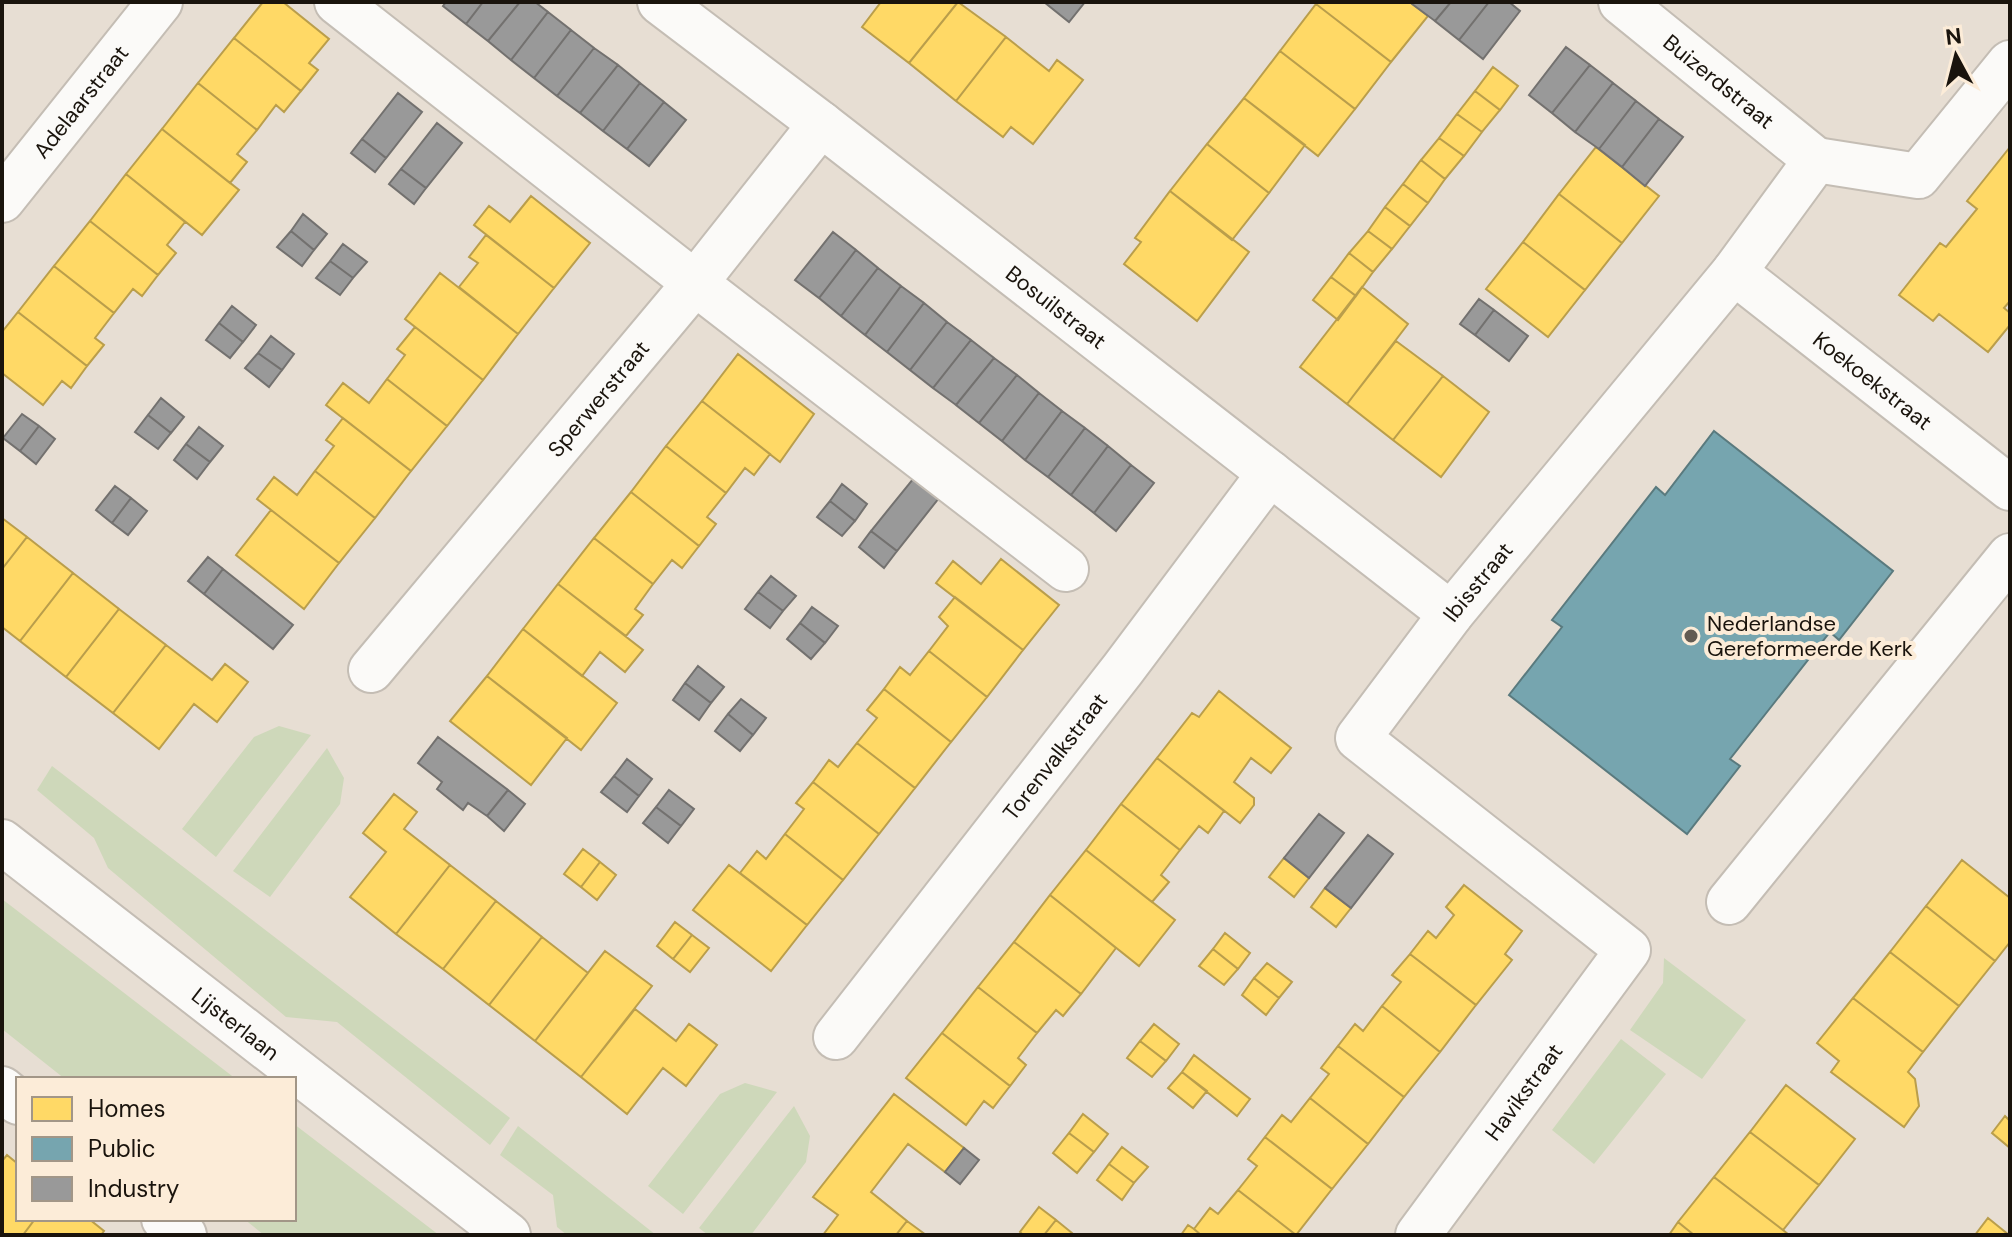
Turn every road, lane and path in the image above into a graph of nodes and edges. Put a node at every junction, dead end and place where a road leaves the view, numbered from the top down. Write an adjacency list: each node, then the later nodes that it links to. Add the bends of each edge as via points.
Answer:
1 (160, 2): 8 (street, Adelaarstraat)
2 (337, 2): 10 (street)
3 (660, 2): 6 (street, Bosuilstraat)
4 (1621, 2): 7 (street, Buizerdstraat)
5 (2010, 63): 7 (street, via 1918,176)
6 (821, 124): 10 (street, Sperwerstraat); 11 (street, Bosuilstraat)
7 (1816, 160): 9 (street, Ibisstraat)
8 (2, 200)
9 (1734, 272): 12 (street, Koekoekstraat); 15 (street, Ibisstraat)
10 (695, 283): 14 (street); 16 (street, Sperwerstraat)
11 (1270, 473): 15 (street, Bosuilstraat); 20 (street, Torenvalkstraat)
12 (2010, 488)
13 (2010, 556): 18 (street)
14 (1066, 569)
15 (1451, 614): 19 (street, Ibisstraat, via 1358,738)
16 (371, 670)
17 (2, 842): 23 (street, Lijsterlaan)
18 (1729, 902)
19 (1628, 950): 24 (street, Havikstraat)
20 (836, 1037)
21 (166, 1221): 22 (street)
22 (184, 1235)
23 (508, 1235)
24 (1418, 1235)

